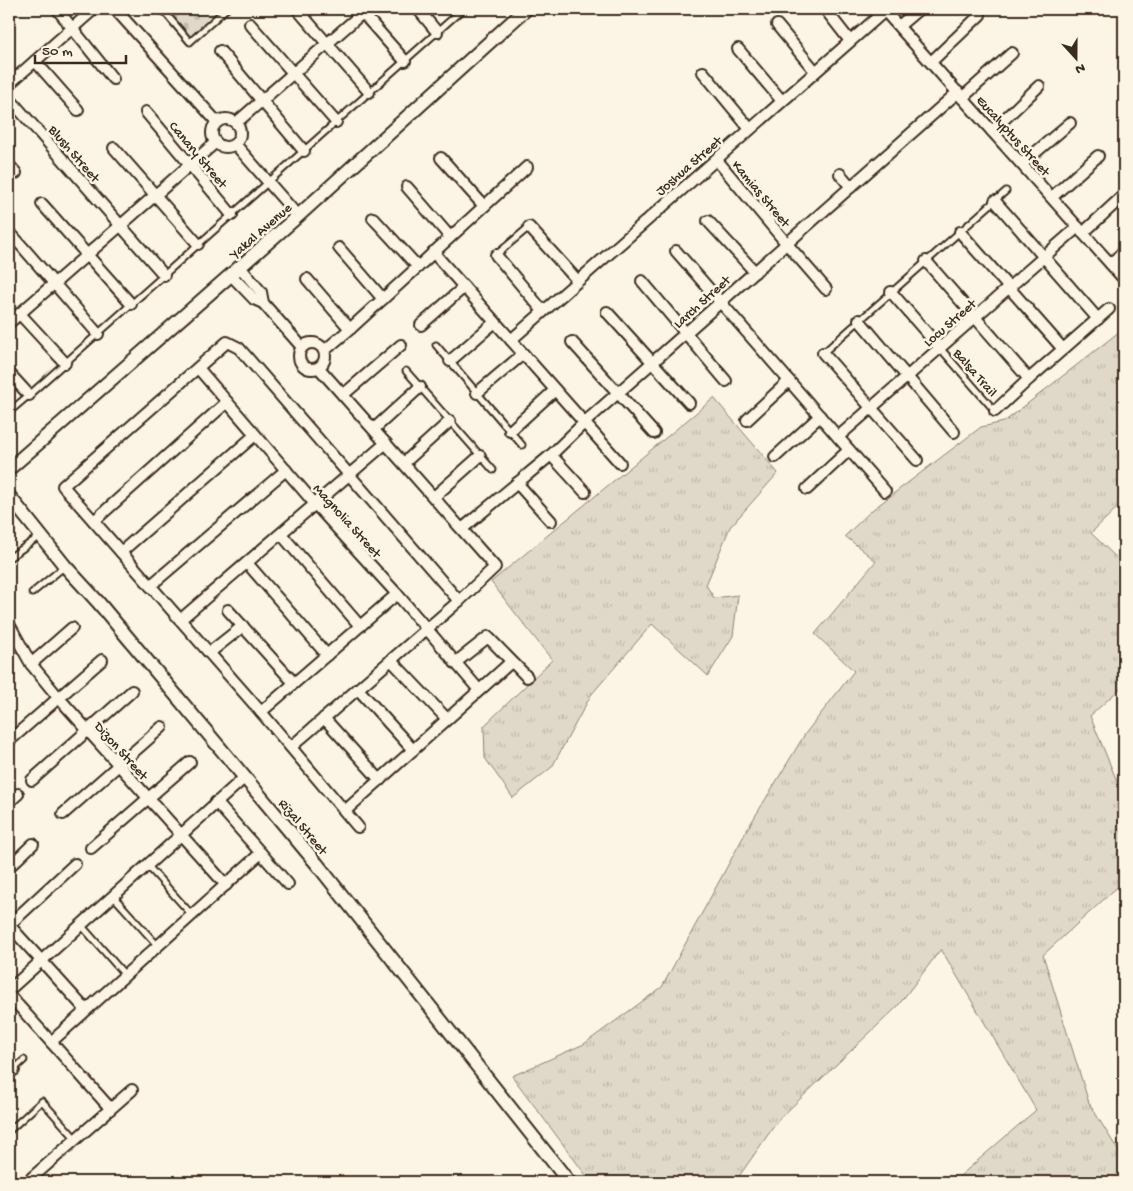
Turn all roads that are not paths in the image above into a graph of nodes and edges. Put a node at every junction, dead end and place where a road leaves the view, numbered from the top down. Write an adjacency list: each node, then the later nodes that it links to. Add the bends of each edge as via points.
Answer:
1 (57, 9): 18 (street)
2 (94, 9): 18 (street)
3 (115, 9): 41 (street)
4 (162, 9): 5 (lane, via 190,42)
5 (226, 9)
6 (297, 9): 21 (street)
7 (418, 9): 19 (street)
8 (463, 9): 19 (lane)
9 (526, 9): 71 (street, Yakal Avenue)
10 (825, 9): 20 (street)
11 (885, 9): 17 (street, Eucalyptus Street); 20 (street, Joshua Street)
12 (919, 9): 17 (street)
13 (362, 10): 21 (street); 26 (street)
14 (980, 15): 27 (street)
15 (250, 24): 30 (street)
16 (777, 25): 28 (street)
17 (899, 26): 27 (street, Eucalyptus Street)
18 (72, 28): 25 (street); 31 (street)
19 (437, 32): 26 (lane)
20 (850, 41): 28 (street, Joshua Street)
21 (327, 44): 30 (street); 34 (street)
22 (738, 49): 38 (street)
23 (220, 51): 37 (street)
24 (1012, 53): 35 (street, Larch Street)
25 (35, 61): 32 (street); 39 (street)
26 (405, 61): 34 (lane)
27 (931, 62): 35 (street, Eucalyptus Street)
28 (816, 71): 38 (street, Joshua Street)
29 (703, 72): 45 (street)
30 (293, 73): 37 (street); 42 (street)
31 (113, 79)
32 (9, 84)
33 (1039, 86): 46 (street)
34 (369, 92): 42 (lane)
35 (960, 95): 46 (street, Eucalyptus Street); 62 (street, Larch Street)
36 (9, 98): 74 (street, Blush Street)
37 (261, 101): 43 (street); 50 (street)
38 (782, 101): 45 (street, Joshua Street)
39 (78, 110)
40 (146, 112): 56 (street, Canary Street)
41 (217, 122): 43 (street, via 229,119); 47 (street, via 212,132)
42 (336, 122): 50 (lane)
43 (236, 123): 48 (street, via 240,134)
44 (1070, 123): 54 (street)
45 (750, 129): 53 (street, Joshua Street)
46 (992, 131): 54 (street, Eucalyptus Street)
47 (216, 142): 48 (street, via 223,147); 56 (street)
48 (235, 144): 60 (street)
49 (114, 148): 64 (street)
50 (304, 151): 60 (lane)
51 (1098, 156): 66 (street)
52 (441, 158): 69 (street)
53 (716, 159): 81 (street, Kamias Street); 97 (street, Joshua Street)
54 (1022, 164): 66 (street, Eucalyptus Street)
55 (9, 165): 58 (street)
56 (190, 165): 64 (street); 70 (street, Canary Street)
57 (527, 167): 69 (street)
58 (16, 173)
59 (840, 174): 62 (street)
60 (268, 182): 70 (lane); 71 (street)
61 (407, 187): 79 (street)
62 (851, 187): 81 (street, Larch Street, via 832,210)
63 (1006, 190): 67 (lane)
64 (155, 195): 74 (street); 80 (street)
65 (1124, 195): 76 (street, Locu Street)
66 (1052, 198): 76 (street, Eucalyptus Street)
67 (995, 201): 77 (lane); 88 (street)
68 (42, 204): 86 (street)
69 (484, 206): 79 (street)
70 (232, 214): 80 (lane)
71 (298, 216): 92 (street, Yakal Avenue)
72 (373, 218): 91 (street)
73 (708, 222): 93 (street)
74 (120, 226): 86 (street); 94 (street, Blush Street)
75 (529, 227): 87 (lane); 97 (street)
76 (1080, 230): 88 (street, Locu Street); 90 (street, Eucalyptus Street)
77 (960, 232): 89 (lane); 101 (street)
78 (13, 236): 99 (street)
79 (450, 237): 84 (street)
80 (198, 244): 94 (lane)
81 (787, 244): 93 (street, Larch Street); 102 (street, Kamias Street)
82 (338, 248): 104 (street)
83 (676, 251): 105 (street)
84 (433, 252): 91 (street); 100 (street)
85 (1124, 252): 90 (street)
86 (87, 255): 99 (street); 106 (street)
87 (496, 255): 108 (street)
88 (1044, 257): 101 (street, Locu Street); 112 (street)
89 (926, 261): 103 (lane); 111 (street)
90 (1110, 264): 96 (street, Eucalyptus Street)
91 (418, 267): 104 (street)
92 (236, 271): 124 (street, via 261,292 263,303); 171 (street, Yakal Avenue)
93 (755, 272): 105 (street, Larch Street)
94 (164, 275): 106 (lane)
95 (307, 279): 117 (street)
96 (1124, 279)
97 (577, 280): 108 (street, Joshua Street)
98 (642, 281): 119 (street)
99 (54, 284): 110 (street); 118 (street)
100 (464, 287): 114 (street); 116 (street)
101 (1009, 288): 111 (street, Locu Street); 126 (street)
102 (826, 289)
103 (891, 292): 113 (lane); 125 (street)
104 (383, 299): 117 (street)
105 (721, 302): 119 (street, Larch Street); 140 (street)
106 (131, 304): 118 (lane)
107 (1109, 309): 112 (street)
108 (543, 311): 120 (street, Joshua Street)
109 (607, 312): 131 (street)
110 (20, 314): 115 (street); 132 (street)
111 (975, 317): 125 (street, Locu Street); 138 (street)
112 (1098, 319): 126 (street)
113 (859, 320): 128 (lane); 137 (street)
114 (495, 322): 120 (street); 130 (street)
115 (9, 323)
116 (421, 325)
117 (350, 329): 127 (street)
118 (98, 334): 132 (lane)
119 (685, 334): 131 (street, Larch Street); 139 (street)
120 (511, 340): 129 (street)
121 (572, 342): 144 (street)
122 (401, 345): 146 (street)
123 (436, 345): 130 (lane)
124 (302, 347): 127 (street, via 314,343); 134 (street, via 298,353 301,365 307,369)
125 (940, 348): 137 (street, Locu Street); 150 (lane, Balsa Trail)
126 (1063, 349): 138 (street)
127 (324, 351): 134 (street, via 325,360)
128 (823, 353): 149 (street)
129 (523, 354): 142 (street); 143 (street)
130 (450, 361): 143 (lane)
131 (653, 362): 144 (street, Larch Street); 148 (street)
132 (65, 363): 145 (lane)
133 (198, 368): 147 (street, Magnolia Street); 174 (street, via 227,342 239,348); 182 (street, via 63,486)
134 (319, 368): 146 (street)
135 (406, 371): 141 (lane)
136 (9, 373): 145 (street)
137 (907, 377): 149 (street, Locu Street); 158 (street)
138 (1029, 379): 150 (street)
139 (726, 381)
140 (789, 381): 152 (street); 153 (street)
141 (420, 387): 154 (lane); 156 (street)
142 (555, 390): 155 (street); 157 (street)
143 (478, 393): 157 (lane)
144 (619, 393): 155 (street, Larch Street); 159 (street)
145 (29, 395): 151 (lane)
146 (343, 395): 156 (street)
147 (227, 402): 160 (street, Magnolia Street); 182 (street)
148 (689, 403)
149 (872, 408): 161 (street, Locu Street); 168 (street)
150 (995, 411)
151 (9, 412)
152 (820, 416): 161 (street); 167 (street)
153 (747, 420)
154 (450, 421): 166 (lane); 169 (street)
155 (584, 423): 165 (street, Larch Street); 170 (street)
156 (374, 429): 162 (street)
157 (510, 430): 163 (lane)
158 (954, 432)
159 (654, 433)
160 (255, 434): 172 (street, Magnolia Street); 187 (street)
161 (838, 438): 164 (street)
162 (386, 443): 169 (street); 174 (street)
163 (522, 445)
164 (849, 450): 176 (street); 177 (street)
165 (550, 454): 175 (street, Larch Street); 178 (street)
166 (480, 456): 173 (lane); 179 (street)
167 (775, 457)
168 (917, 460)
169 (404, 463): 179 (street)
170 (620, 463)
171 (9, 468)
172 (286, 470): 181 (street, Magnolia Street); 191 (street)
173 (493, 470)
174 (350, 474): 181 (street); 194 (street)
175 (517, 483): 183 (street); 184 (street, Larch Street)
176 (807, 489)
177 (884, 491)
178 (585, 492)
179 (434, 498): 184 (street)
180 (10, 499): 186 (street, Rizal Street)
181 (315, 504): 185 (street); 193 (street, Magnolia Street)
182 (94, 521): 187 (street)
183 (551, 521)
184 (462, 529): 194 (street, via 495,567)
185 (281, 534): 189 (street); 199 (street)
186 (40, 536): 188 (lane); 190 (street, Rizal Street)
187 (121, 552): 191 (street)
188 (9, 558)
189 (247, 563): 196 (street); 203 (street)
190 (65, 566): 192 (lane); 225 (street, Rizal Street)
191 (150, 586): 196 (street)
192 (32, 593)
193 (397, 594): 199 (street); 201 (street, Magnolia Street)
194 (459, 601): 201 (street)
195 (228, 610): 198 (street)
196 (180, 620): 202 (street)
197 (9, 624): 208 (street, Dizon Street)
198 (243, 626): 202 (street); 210 (street)
199 (360, 626): 203 (street)
200 (72, 628): 208 (street)
201 (426, 629): 205 (street); 207 (street, Magnolia Street)
202 (209, 653): 215 (street)
203 (327, 655): 210 (street)
204 (102, 660): 214 (street)
205 (391, 660): 211 (street); 217 (street)
206 (511, 662): 207 (street, via 488,637); 209 (street); 212 (street)
207 (455, 663): 212 (street, Magnolia Street)
208 (31, 664): 214 (street, Dizon Street)
209 (527, 677)
210 (294, 683): 215 (street)
211 (358, 689): 216 (street); 222 (street)
212 (479, 690): 217 (street)
213 (132, 691): 219 (street)
214 (58, 698): 219 (street, Dizon Street); 220 (street)
215 (261, 712): 221 (street)
216 (324, 718): 221 (street); 227 (street)
217 (447, 719): 222 (street)
218 (162, 728): 224 (street)
219 (87, 730): 224 (street, Dizon Street); 226 (street)
220 (9, 741)
221 (291, 747): 232 (street)
222 (413, 750): 227 (street)
223 (190, 762): 229 (street)
224 (118, 765): 229 (street, Dizon Street); 233 (street)
225 (244, 778): 231 (street); 262 (street, Rizal Street, via 323,872)
226 (32, 780)
227 (380, 780): 232 (street)
228 (18, 794): 230 (street)
229 (147, 798): 235 (street, Dizon Street); 237 (street)
230 (9, 802)
231 (216, 802): 235 (street); 238 (street)
232 (345, 811): 234 (street)
233 (63, 814)
234 (358, 827)
235 (180, 835): 240 (street); 243 (street, Dizon Street)
236 (33, 844): 241 (street)
237 (91, 848)
238 (260, 854): 242 (street); 243 (street)
239 (75, 864): 246 (street)
240 (147, 865): 244 (street); 245 (lane)
241 (9, 866)
242 (288, 884)
243 (226, 885): 245 (street)
244 (112, 896): 247 (street); 248 (lane)
245 (192, 915): 248 (street)
246 (9, 925): 249 (street)
247 (81, 925): 249 (street); 250 (lane)
248 (158, 946): 250 (street)
249 (41, 960): 251 (street); 253 (street)
250 (125, 975): 253 (street)
251 (9, 990)
252 (9, 995): 254 (street)
253 (86, 1010): 254 (street)
254 (51, 1042): 258 (street)
255 (24, 1060): 256 (lane)
256 (10, 1070)
257 (132, 1090): 258 (street)
258 (110, 1108): 260 (street)
259 (9, 1131): 260 (lane, via 42,1101)
260 (76, 1138): 261 (street)
261 (27, 1182)
262 (569, 1182)

